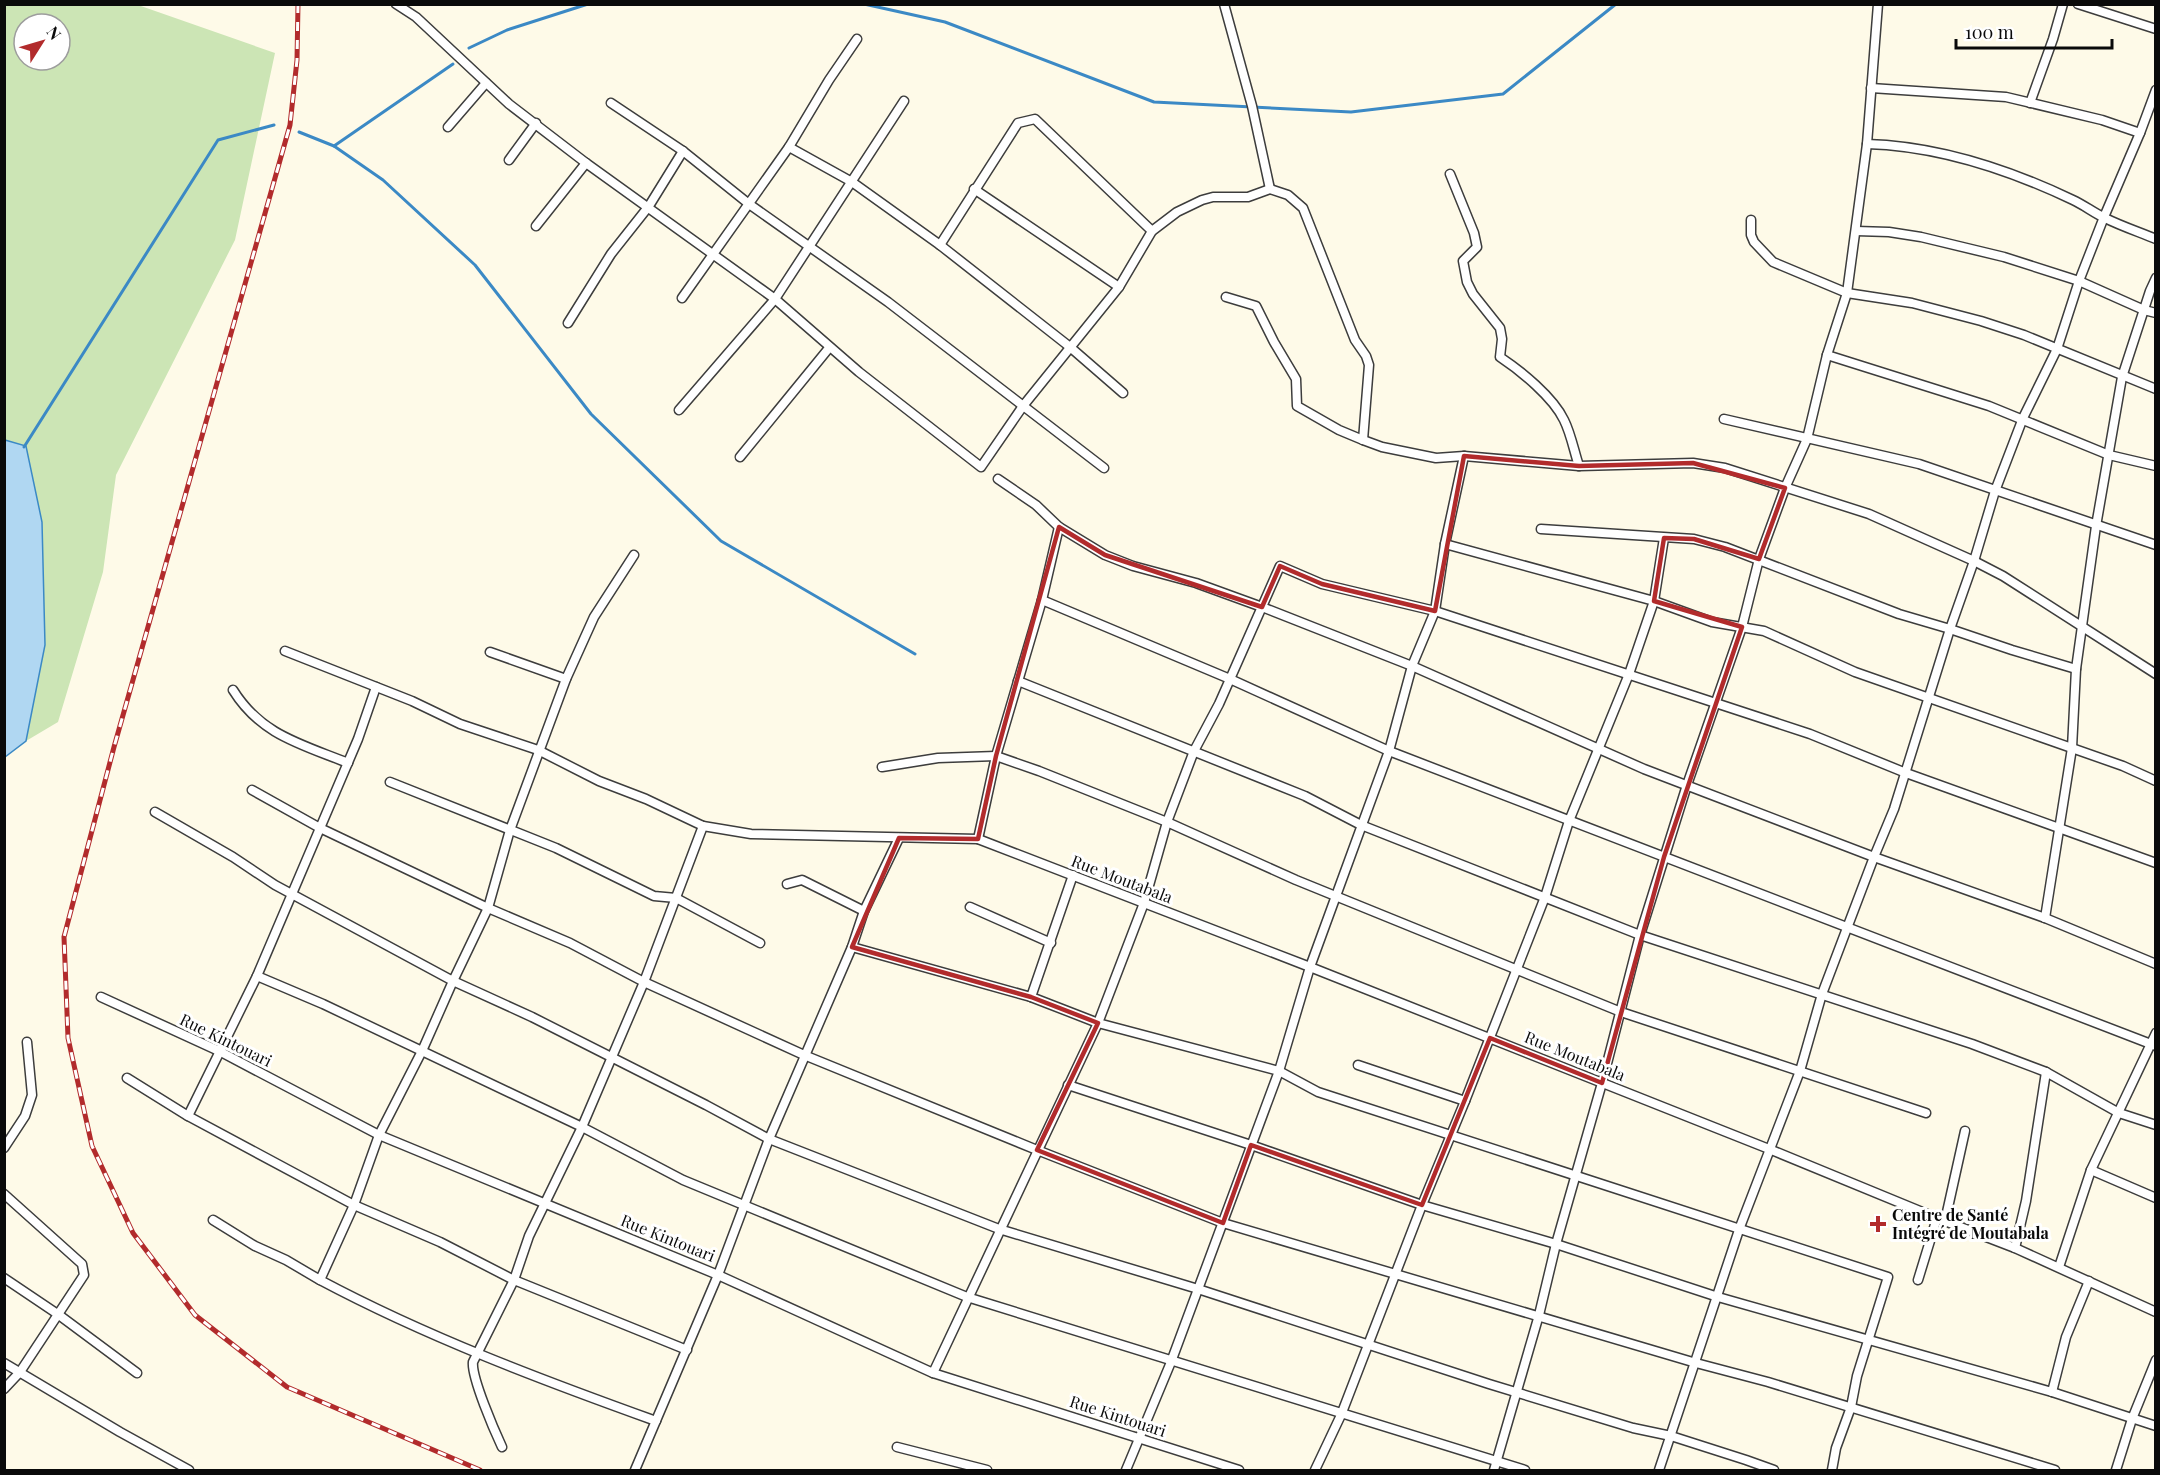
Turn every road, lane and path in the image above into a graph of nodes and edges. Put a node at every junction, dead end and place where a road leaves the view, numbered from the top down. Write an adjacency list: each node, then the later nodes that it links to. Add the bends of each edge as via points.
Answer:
1 (396, 4): 8 (street, via 416,17)
2 (1224, 4): 25 (street)
3 (1878, 4): 9 (street)
4 (2063, 4): 13 (street)
5 (2078, 4): 6 (street)
6 (2156, 29)
7 (857, 39): 18 (street)
8 (486, 83): 14 (street); 15 (street)
9 (1871, 88): 13 (street, via 1988,95); 17 (street)
10 (2156, 90): 16 (street)
11 (904, 101): 23 (street)
12 (611, 103): 19 (street)
13 (2030, 103): 16 (street)
14 (536, 123): 20 (street); 21 (street)
15 (448, 127)
16 (2140, 133): 28 (street)
17 (1867, 144): 28 (street, via 1928,151 1984,166 2074,200); 32 (street)
18 (789, 147): 23 (street); 26 (street)
19 (683, 151): 26 (street); 27 (street)
20 (509, 160)
21 (586, 163): 27 (street); 30 (street)
22 (1450, 174): 63 (street, via 1477,247 1463,261 1467,282 1500,328 1500,357 1542,392 1564,419)
23 (852, 182): 34 (street); 35 (street)
24 (974, 189): 31 (street, via 1018,123 1035,119); 34 (street); 39 (street)
25 (1270, 189): 31 (street, via 1248,197 1202,200); 59 (street, via 1288,195 1303,208 1355,340 1366,356 1369,381)
26 (749, 204): 35 (street); 36 (street)
27 (649, 206): 36 (street); 46 (street, via 611,254)
28 (2103, 217): 33 (street); 38 (street)
29 (1751, 219): 40 (street, via 1754,242 1773,262)
30 (536, 226)
31 (1152, 231): 39 (street)
32 (1856, 231): 38 (street, via 1921,237); 40 (street)
33 (2156, 239)
34 (940, 245): 47 (street)
35 (810, 246): 43 (street); 54 (street)
36 (714, 253): 42 (street); 43 (street)
37 (2156, 278): 44 (street)
38 (2079, 281): 44 (street); 49 (street)
39 (1119, 287): 47 (street)
40 (1847, 294): 49 (street, via 1912,303 2024,335); 50 (street)
41 (1226, 297): 59 (street, via 1256,306 1296,379 1297,406)
42 (682, 298)
43 (775, 299): 48 (street); 55 (street)
44 (2144, 310): 45 (street); 51 (street)
45 (2156, 313)
46 (568, 323)
47 (1070, 347): 53 (street); 54 (street)
48 (829, 348): 54 (street, via 981,466); 62 (street)
49 (2057, 349): 51 (street); 56 (street)
50 (1827, 356): 56 (street); 58 (street)
51 (2122, 377): 52 (street); 60 (street)
52 (2156, 389)
53 (1124, 393)
54 (1023, 406): 65 (street)
55 (679, 410)
56 (2022, 418): 60 (street); 68 (street)
57 (1724, 419): 58 (street)
58 (1807, 439): 67 (street); 68 (street, via 1919,464)
59 (1362, 440): 61 (street, via 1436,458)
60 (2109, 455): 64 (street); 69 (street)
61 (1464, 456): 63 (street); 73 (street)
62 (740, 457)
63 (1579, 466): 67 (street, via 1693,463 1725,468)
64 (2156, 466)
65 (1104, 468)
66 (998, 479): 70 (street, via 1036,505)
67 (1785, 488): 76 (street); 77 (street, via 1869,514)
68 (1995, 491): 69 (street); 77 (street)
69 (2096, 526): 74 (street); 83 (street)
70 (1059, 527): 78 (street); 80 (street, via 1105,555)
71 (1541, 529): 72 (street)
72 (1664, 538): 76 (street, via 1694,539); 79 (street)
73 (1445, 544): 79 (street); 81 (street)
74 (2156, 545)
75 (634, 555): 91 (street, via 594,617)
76 (1759, 560): 82 (street); 84 (street, via 1899,614)
77 (1974, 561): 83 (street); 84 (street)
78 (1042, 600): 92 (street); 93 (street)
79 (1654, 601): 82 (street, via 1712,622); 89 (street)
80 (1262, 607): 81 (street, via 1280,566 1322,584); 87 (street); 92 (street)
81 (1435, 611): 87 (street); 89 (street)
82 (1742, 627): 96 (street, via 1764,631 1855,672); 97 (street)
83 (2083, 627): 88 (street); 90 (street)
84 (1950, 628): 88 (street); 96 (street)
85 (285, 651): 94 (street, Rue Moutabala)
86 (490, 652): 91 (street)
87 (1412, 666): 99 (street); 102 (street)
88 (2076, 669): 98 (street)
89 (1629, 674): 97 (street); 99 (street)
90 (2156, 674)
91 (566, 679): 100 (street)
92 (1230, 679): 101 (street); 102 (street)
93 (1018, 681): 101 (street); 103 (street)
94 (376, 687): 100 (street, Rue Moutabala, via 460,724); 104 (street)
95 (233, 690): 104 (street, via 264,726)
96 (1928, 697): 98 (street); 106 (street)
97 (1717, 703): 106 (street, via 1810,734); 109 (street)
98 (2072, 748): 107 (street); 118 (street)
99 (1598, 749): 109 (street); 112 (street)
100 (538, 750): 114 (street, Rue Moutabala); 117 (street)
101 (1194, 751): 113 (street); 115 (street, via 1305,796)
102 (1389, 751): 112 (street); 115 (street)
103 (996, 756): 105 (street, via 938,758); 113 (street); 120 (street)
104 (348, 763): 116 (street)
105 (882, 766)
106 (1906, 773): 118 (street); 122 (street)
107 (2156, 781)
108 (390, 782): 117 (street)
109 (1687, 785): 121 (street); 122 (street)
110 (252, 790): 116 (street)
111 (155, 812): 126 (street)
112 (1569, 821): 121 (street); 128 (street)
113 (1167, 822): 127 (street); 130 (street)
114 (703, 825): 119 (street, Rue Moutabala, via 751,834); 129 (street)
115 (1361, 825): 127 (street); 128 (street)
116 (320, 828): 126 (street); 132 (street)
117 (510, 830): 129 (street, via 654,896); 132 (street)
118 (2060, 830): 123 (street); 134 (street)
119 (898, 838): 120 (street, Rue Moutabala); 133 (street)
120 (978, 840): 124 (street, Rue Moutabala)
121 (1664, 857): 135 (street); 136 (street)
122 (1874, 857): 134 (street); 135 (street)
123 (2156, 863)
124 (1073, 875): 130 (street, Rue Moutabala); 137 (street)
125 (787, 884): 133 (street, via 802,880)
126 (292, 893): 143 (street); 144 (street)
127 (1337, 895): 141 (street); 142 (street)
128 (1545, 897): 136 (street); 142 (street)
129 (676, 898): 138 (street); 145 (street)
130 (1144, 903): 141 (street, Rue Moutabala); 150 (street)
131 (970, 907): 137 (street)
132 (488, 908): 144 (street); 145 (street, via 570,943)
133 (864, 911): 139 (street)
134 (2045, 918): 140 (street)
135 (1847, 927): 146 (street); 154 (street)
136 (1640, 935): 146 (street); 149 (street)
137 (1051, 943): 148 (street)
138 (760, 944)
139 (852, 947): 148 (street); 157 (street)
140 (2156, 964)
141 (1310, 967): 152 (street, Rue Moutabala); 160 (street)
142 (1516, 971): 149 (street); 152 (street)
143 (257, 976): 155 (street); 156 (street)
144 (453, 981): 156 (street); 158 (street)
145 (644, 982): 157 (street); 158 (street)
146 (1822, 994): 161 (street); 162 (street)
147 (100, 997): 155 (street, Rue Kintouari)
148 (1031, 997): 150 (street)
149 (1621, 1012): 161 (street); 164 (street)
150 (1098, 1023): 160 (street); 165 (street)
151 (2156, 1033): 154 (street)
152 (1490, 1038): 164 (street, Rue Moutabala); 166 (street)
153 (27, 1042): 177 (street, via 32,1095 25,1116)
154 (2153, 1045): 168 (street)
155 (219, 1051): 169 (street); 173 (street, Rue Kintouari)
156 (422, 1051): 171 (street); 173 (street)
157 (804, 1055): 175 (street); 179 (street)
158 (611, 1057): 171 (street); 175 (street)
159 (1358, 1065): 166 (street)
160 (1279, 1071): 174 (street, via 1318,1092); 176 (street)
161 (1800, 1071): 167 (street); 178 (street)
162 (2046, 1072): 168 (street); 194 (street)
163 (127, 1078): 169 (street)
164 (1602, 1083): 178 (street, Rue Moutabala); 181 (street)
165 (1068, 1085): 176 (street); 179 (street)
166 (1466, 1101): 174 (street)
167 (1926, 1113)
168 (2119, 1113): 170 (street); 180 (street)
169 (188, 1116): 185 (street)
170 (2156, 1125)
171 (582, 1127): 184 (street); 187 (street, via 683,1180)
172 (1965, 1131): 189 (street)
173 (379, 1135): 184 (street, Rue Kintouari); 185 (street)
174 (1452, 1135): 181 (street); 186 (street)
175 (769, 1139): 187 (street); 192 (street)
176 (1251, 1144): 186 (street); 190 (street)
177 (4, 1148)
178 (1769, 1149): 189 (street, Rue Moutabala); 191 (street)
179 (1037, 1150): 190 (street); 192 (street)
180 (2091, 1170): 183 (street); 195 (street)
181 (1576, 1174): 191 (street); 193 (street)
182 (4, 1194): 207 (street, via 82,1264 84,1275)
183 (2156, 1198)
184 (543, 1204): 196 (street, Rue Kintouari); 200 (street)
185 (354, 1205): 199 (street); 200 (street)
186 (1422, 1205): 193 (street); 197 (street)
187 (745, 1206): 196 (street); 204 (street)
188 (213, 1220): 199 (street)
189 (1941, 1220): 194 (street, Rue Moutabala); 201 (street)
190 (1223, 1223): 197 (street); 203 (street)
191 (1740, 1227): 205 (street); 209 (street, via 1888,1277)
192 (999, 1229): 203 (street); 204 (street)
193 (1556, 1244): 205 (street); 208 (street)
194 (2015, 1248): 195 (street, Rue Moutabala)
195 (2059, 1267): 202 (street, Rue Moutabala)
196 (718, 1275): 211 (street); 219 (street, Rue Kintouari)
197 (1395, 1275): 208 (street); 210 (street)
198 (4, 1278): 207 (street)
199 (320, 1280): 212 (street, via 372,1307)
200 (514, 1280): 211 (street); 212 (street)
201 (1918, 1280)
202 (2089, 1281): 206 (street, Rue Moutabala); 221 (street, via 2066,1337)
203 (1198, 1289): 210 (street); 214 (street)
204 (967, 1297): 214 (street); 219 (street)
205 (1718, 1297): 209 (street); 216 (street)
206 (2156, 1312)
207 (59, 1315): 217 (street); 218 (street)
208 (1539, 1315): 216 (street); 222 (street)
209 (1868, 1339): 221 (street); 223 (street)
210 (1368, 1344): 222 (street); 224 (street)
211 (687, 1350): 226 (street)
212 (478, 1352): 226 (street); 230 (street, via 472,1369)
213 (2156, 1360): 225 (street)
214 (1171, 1362): 224 (street); 229 (street)
215 (4, 1363): 217 (street)
216 (1696, 1363): 223 (street); 228 (street)
217 (20, 1372): 220 (street); 233 (street)
218 (137, 1373)
219 (933, 1373): 229 (street, Rue Kintouari)
220 (4, 1389)
221 (2052, 1392): 225 (street)
222 (1517, 1393): 228 (street); 232 (street)
223 (1851, 1407): 242 (street); 243 (street)
224 (1341, 1415): 232 (street); 238 (street)
225 (2132, 1419): 227 (street); 244 (street)
226 (656, 1421): 234 (street)
227 (2156, 1426)
228 (1671, 1436): 240 (street); 241 (street)
229 (1139, 1439): 236 (street); 237 (street, Rue Kintouari)
230 (502, 1447)
231 (897, 1447): 235 (street)
232 (1496, 1467): 239 (street)
233 (189, 1470)
234 (635, 1470)
235 (987, 1470)
236 (1126, 1470)
237 (1239, 1470)
238 (1315, 1470)
239 (1525, 1470)
240 (1659, 1470)
241 (1773, 1470)
242 (1832, 1470)
243 (2055, 1470)
244 (2116, 1470)

